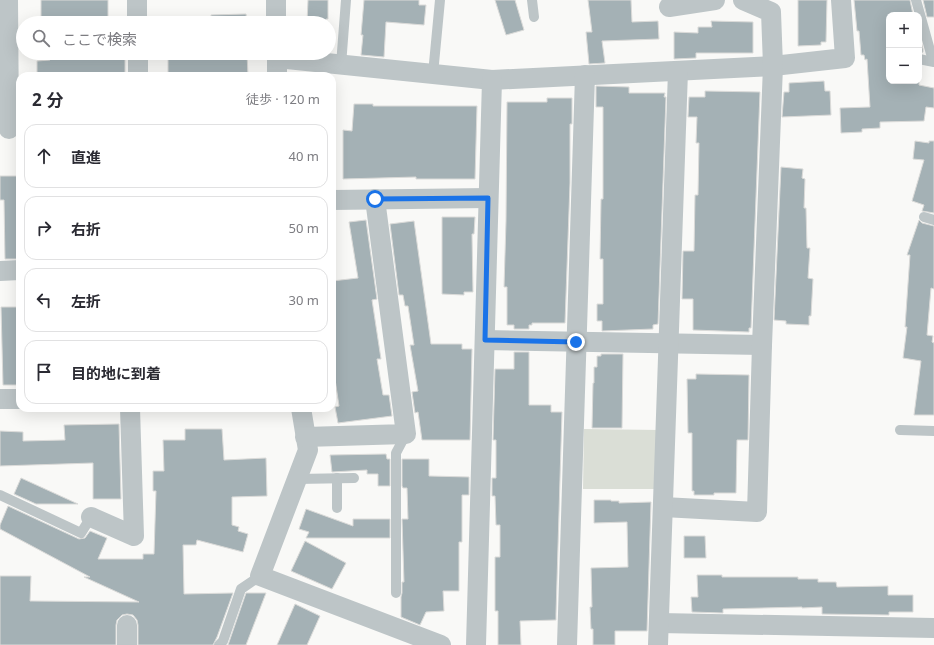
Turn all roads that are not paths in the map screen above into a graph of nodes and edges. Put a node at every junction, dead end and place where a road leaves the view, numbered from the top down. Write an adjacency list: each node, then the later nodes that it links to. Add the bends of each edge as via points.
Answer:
1 (8, 0): 26 (street)
2 (137, 0): 12 (street)
3 (276, 0): 13 (street)
4 (346, 0): 19 (lane)
5 (440, 0): 23 (lane)
6 (532, 0): 14 (lane)
7 (715, 0): 11 (street)
8 (743, 0): 20 (street, via 771,12)
9 (841, 0): 20 (street, via 845,58)
10 (916, 0): 18 (lane)
11 (669, 7)
12 (137, 16)
13 (276, 16)
14 (534, 17)
15 (138, 60): 22 (street)
16 (922, 60): 18 (lane)
17 (277, 62): 19 (street)
18 (934, 62)
19 (341, 65): 23 (street)
20 (773, 66): 21 (street); 37 (street)
21 (678, 71): 24 (street); 36 (street)
22 (138, 72)
23 (433, 74): 25 (street)
24 (585, 75): 25 (street); 35 (street)
25 (492, 80): 27 (street)
26 (10, 129)
27 (488, 198): 28 (street); 34 (street)
28 (375, 199): 29 (street); 44 (street)
29 (336, 200)
30 (924, 217): 31 (lane)
31 (934, 220)
32 (16, 270): 33 (street)
33 (0, 271)
34 (485, 340): 35 (street); 61 (street)
35 (576, 342): 36 (street); 62 (street)
36 (668, 344): 37 (street); 50 (street)
37 (762, 345): 50 (street, via 757,512)
38 (0, 399): 39 (street)
39 (16, 399)
40 (130, 412): 52 (street, via 134,536)
41 (301, 412): 45 (street)
42 (900, 430): 43 (lane)
43 (934, 431)
44 (406, 434): 45 (street); 54 (lane, via 396,453)
45 (306, 437): 48 (street, via 308,450)
46 (337, 478): 47 (lane); 48 (lane); 51 (lane)
47 (354, 478)
48 (297, 479): 53 (street)
49 (0, 495): 52 (lane, via 81,533)
50 (663, 507): 55 (street)
51 (337, 508)
52 (91, 517)
53 (260, 576): 59 (lane, via 241,589 223,641); 60 (street)
54 (396, 593)
55 (659, 623): 57 (street); 63 (street)
56 (127, 625): 58 (street)
57 (934, 628)
58 (127, 645)
59 (219, 645)
60 (440, 645)
61 (476, 645)
62 (567, 645)
63 (658, 645)

